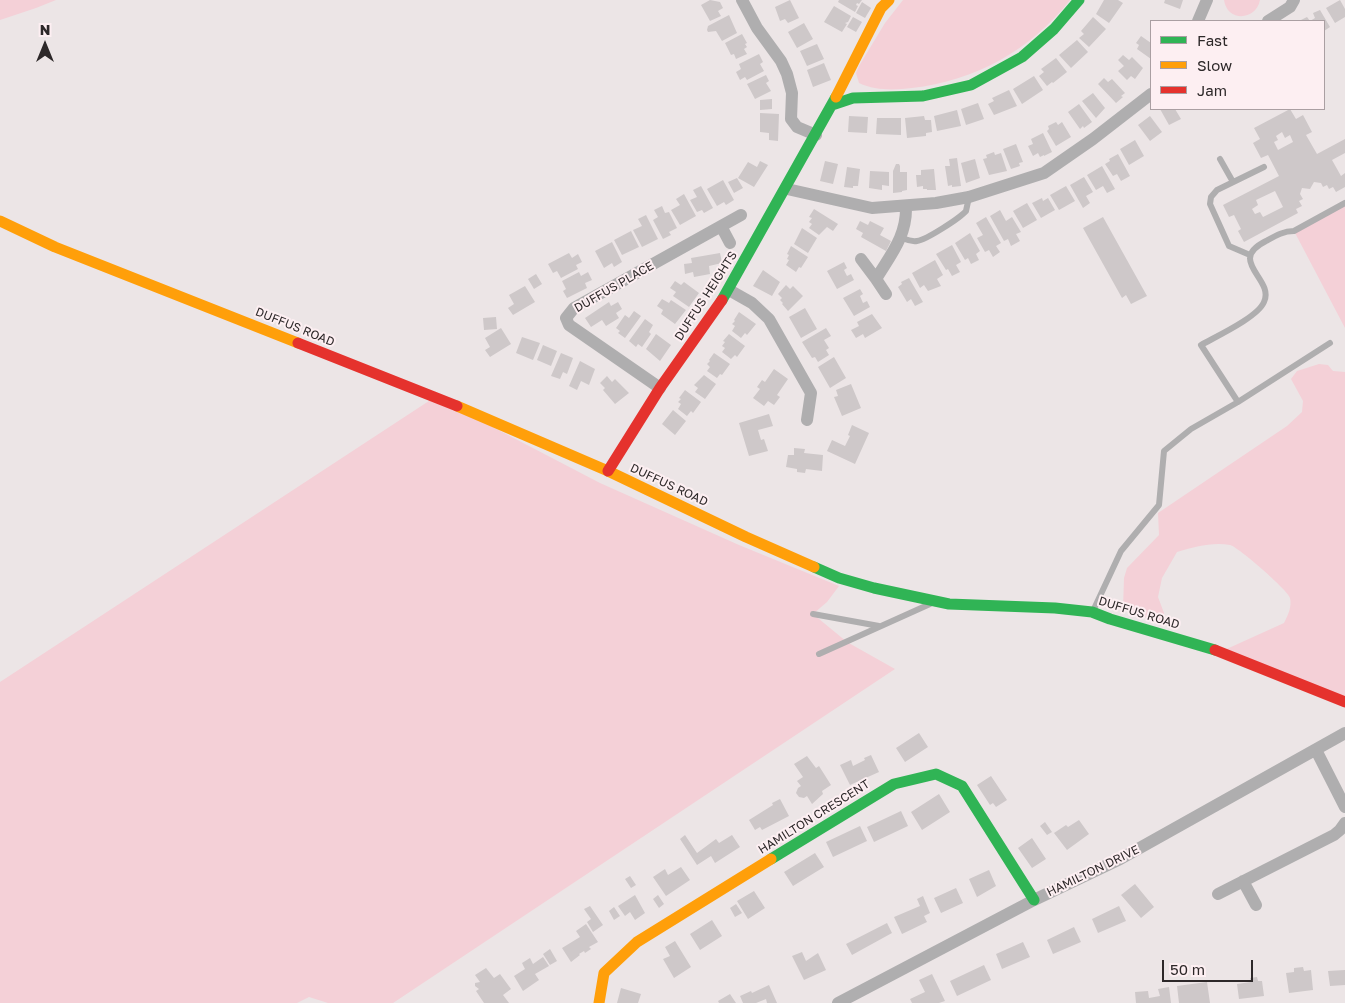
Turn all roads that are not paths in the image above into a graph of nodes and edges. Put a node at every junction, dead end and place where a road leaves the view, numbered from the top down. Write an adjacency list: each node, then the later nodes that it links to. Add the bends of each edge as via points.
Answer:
1 (742, 0): 12 (street, via 787,74 792,93 791,119 797,127)
2 (889, 0): 8 (street, DUFFUS HEIGHTS, via 881,8)
3 (1079, 0): 10 (street, via 1054,29 1022,57 971,85 923,96)
4 (1207, 0): 6 (street)
5 (1294, 0): 7 (street, via 1290,8)
6 (1198, 20)
7 (1270, 20)
8 (849, 71): 10 (street, via 856,87); 11 (street, DUFFUS HEIGHTS)
9 (1150, 95): 17 (street, via 1093,140 1044,173)
10 (866, 97): 11 (street)
11 (832, 105): 12 (street, DUFFUS HEIGHTS)
12 (816, 135): 16 (street, DUFFUS HEIGHTS)
13 (1220, 158): 15 (lane)
14 (1264, 167): 15 (lane)
15 (1233, 182): 25 (lane, via 1217,190 1211,196 1210,204 1229,246)
16 (787, 189): 19 (street, via 872,208); 28 (street, DUFFUS HEIGHTS)
17 (969, 197): 19 (street); 23 (lane, via 966,211 951,223 919,241)
18 (1345, 203): 25 (lane, via 1294,231 1286,231 1260,244)
19 (906, 206): 23 (street)
20 (741, 215): 22 (street, DUFFUS PLACE)
21 (0, 221): 34 (street, DUFFUS ROAD, via 55,247 436,397)
22 (721, 226): 24 (street); 31 (street, DUFFUS PLACE, via 574,308 566,318 569,326)
23 (902, 238): 27 (street)
24 (730, 243)
25 (1250, 255): 32 (lane, via 1266,300 1260,311 1202,345)
26 (862, 260): 27 (street)
27 (876, 279): 29 (street)
28 (729, 290): 31 (street, DUFFUS HEIGHTS); 33 (street, via 752,303 769,319 811,393)
29 (886, 294)
30 (1330, 342): 32 (lane)
31 (660, 388): 34 (street, DUFFUS HEIGHTS)
32 (1238, 402): 36 (lane, via 1191,429 1164,451 1159,505 1121,551)
33 (807, 420)
34 (608, 471): 35 (street, DUFFUS ROAD, via 839,578)
35 (936, 602): 36 (street, DUFFUS ROAD); 38 (lane)
36 (1092, 612): 40 (street, DUFFUS ROAD, via 1220,652)
37 (813, 614): 38 (lane)
38 (878, 626): 39 (lane)
39 (819, 654)
40 (1345, 702)
41 (1345, 734): 42 (street, HAMILTON DRIVE)
42 (1316, 750): 43 (street); 47 (street, HAMILTON DRIVE, via 1120,859)
43 (1345, 807)
44 (1345, 823): 45 (street, via 1334,835)
45 (1243, 881): 46 (street); 48 (street)
46 (1218, 894)
47 (1034, 900): 49 (street, HAMILTON CRESCENT, via 962,786 936,774 894,784 637,942 604,973); 50 (street, HAMILTON DRIVE)
48 (1256, 905)
49 (599, 1003)
50 (838, 1003)

